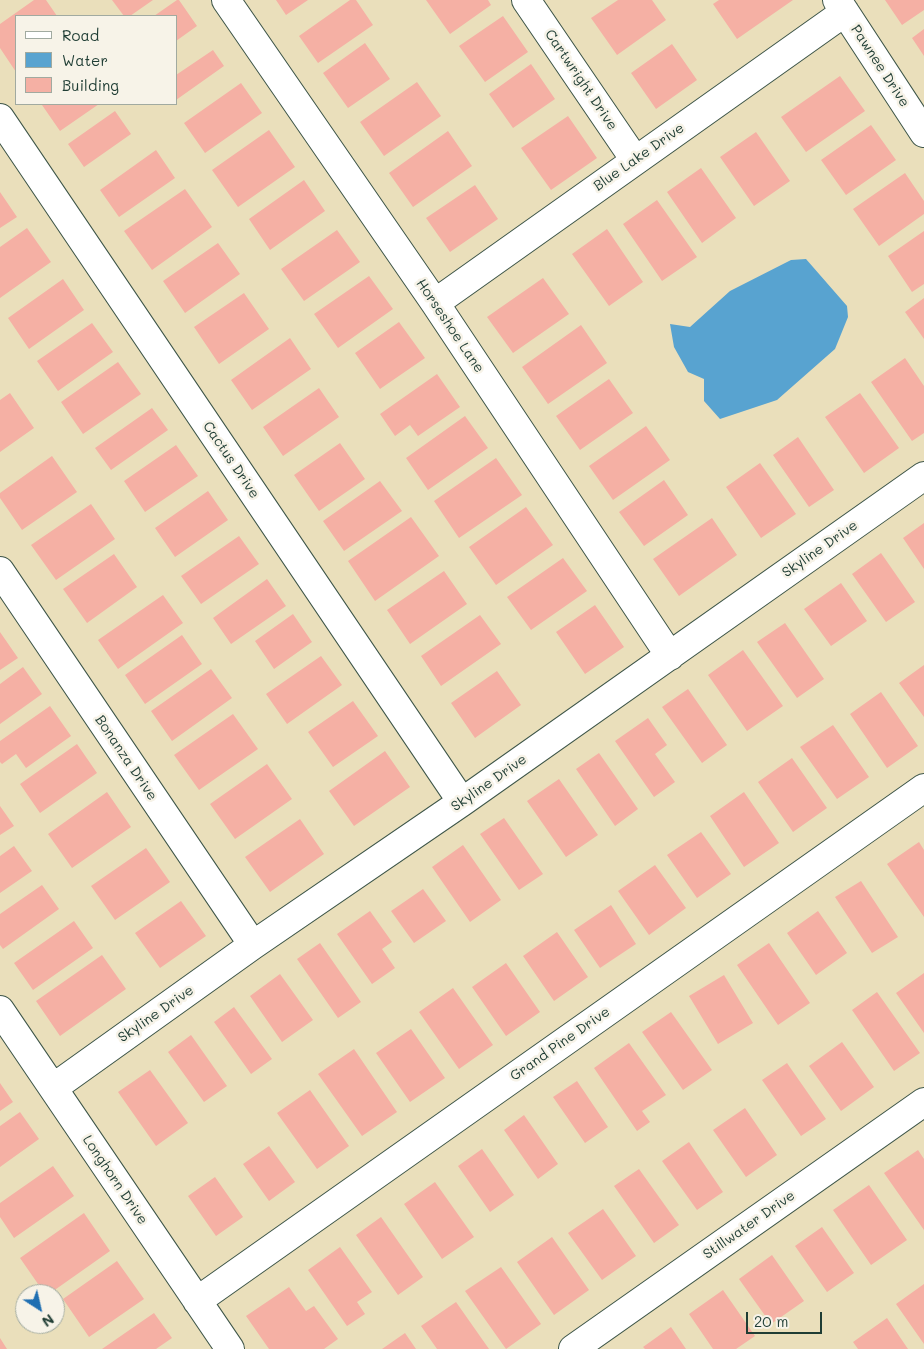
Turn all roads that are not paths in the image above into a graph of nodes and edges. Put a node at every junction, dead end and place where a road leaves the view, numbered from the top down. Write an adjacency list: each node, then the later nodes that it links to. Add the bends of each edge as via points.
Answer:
1 (226, 0): 7 (street, Horseshoe Lane)
2 (526, 0): 6 (street, Cartwright Drive)
3 (841, 6): 5 (street, Pawnee Drive); 6 (street, Blue Lake Drive)
4 (0, 118): 12 (street, Cactus Drive)
5 (924, 133)
6 (635, 160): 7 (street, Blue Lake Drive)
7 (435, 303): 10 (street, Horseshoe Lane)
8 (924, 476): 10 (street, Skyline Drive)
9 (0, 571): 13 (street, Bonanza Drive)
10 (670, 656): 12 (street, Skyline Drive)
11 (924, 788): 17 (street, Grand Pine Drive)
12 (462, 802): 13 (street, Skyline Drive)
13 (253, 945): 15 (street, Skyline Drive)
14 (0, 1010): 15 (street, Longhorn Drive)
15 (53, 1088): 17 (street, Longhorn Drive)
16 (924, 1102): 19 (street, Stillwater Drive)
17 (197, 1300): 18 (street, Longhorn Drive)
18 (230, 1349)
19 (573, 1349)

